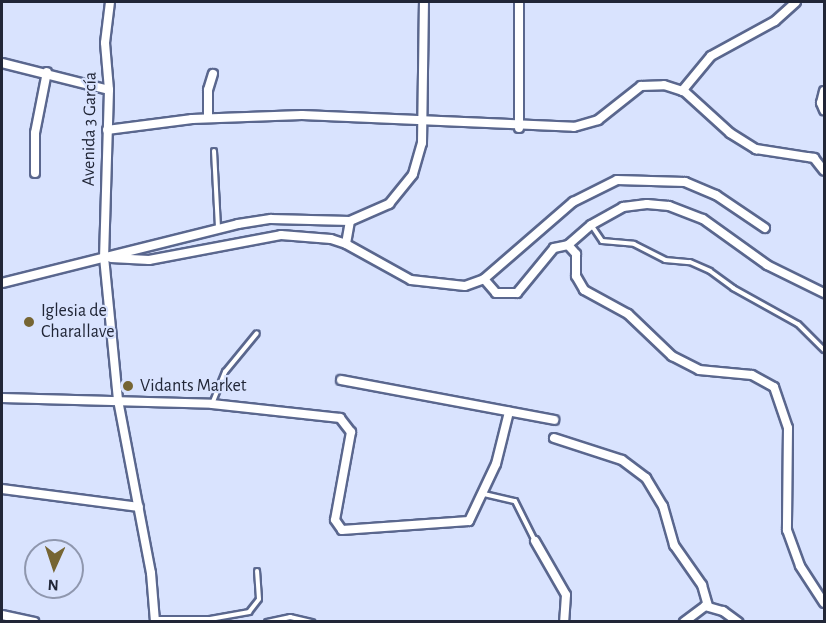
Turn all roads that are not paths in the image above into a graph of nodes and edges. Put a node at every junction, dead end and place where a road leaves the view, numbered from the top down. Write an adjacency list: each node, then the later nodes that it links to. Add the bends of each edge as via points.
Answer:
1 (110, 2): 8 (street, Avenida 3 García, via 105,43)
2 (424, 2): 13 (street)
3 (519, 2): 14 (street)
4 (796, 2): 9 (street, via 775,21 711,56)
5 (2, 63): 6 (street)
6 (47, 72): 8 (street); 18 (street, via 35,133)
7 (213, 74): 12 (street, via 208,90)
8 (108, 90): 15 (street, Avenida 3 García)
9 (682, 91): 14 (street, via 641,86 598,120 573,127); 17 (street, via 730,132 756,148 814,158)
10 (825, 91): 11 (street, via 820,103)
11 (825, 110)
12 (208, 118): 13 (street, via 302,115); 15 (street)
13 (424, 123): 14 (street); 19 (street, via 419,153 404,189 374,214)
14 (519, 128)
15 (107, 130): 25 (street, Avenida 3 García)
16 (214, 152): 22 (lane)
17 (825, 171)
18 (35, 173)
19 (350, 221): 22 (street, via 271,219); 23 (street)
20 (591, 225): 24 (street); 28 (street, via 630,205 683,209 767,265); 30 (lane, via 602,241 634,243 665,260 690,262 710,271 798,324)
21 (765, 228): 26 (street, via 716,195 685,182 617,180 573,202)
22 (218, 229): 25 (street)
23 (346, 244): 25 (street, via 332,239 281,235 148,260); 26 (street, via 411,280 465,286)
24 (568, 245): 26 (street, via 554,248 517,293 496,293); 43 (street, via 576,254 576,276 584,290 628,314 672,356 699,370 752,375 774,387 788,428 787,530 800,566)
25 (104, 257): 27 (street); 33 (street, Avenida 3 García)
26 (484, 279)
27 (2, 283)
28 (825, 293)
29 (257, 333): 34 (lane, via 225,372)
30 (825, 350)
31 (341, 380): 35 (street)
32 (2, 398): 33 (street)
33 (118, 400): 34 (street); 40 (street, Avenida 3 García)
34 (213, 404): 39 (street, via 346,422 351,432 335,520 339,529 466,522)
35 (509, 412): 36 (street); 39 (street)
36 (554, 420)
37 (554, 438): 44 (street, via 622,460 646,478 663,506 674,545 702,585)
38 (2, 489): 40 (street)
39 (484, 494): 41 (lane, via 515,501)
40 (139, 507): 47 (street, Avenida 3 García)
41 (535, 541): 51 (street, via 566,595)
42 (257, 571): 46 (lane, via 256,606)
43 (825, 603)
44 (708, 606): 52 (street); 53 (street)
45 (2, 615): 48 (street)
46 (228, 619): 47 (lane)
47 (155, 620)
48 (34, 621)
49 (267, 621): 50 (lane, via 290,617)
50 (312, 621)
51 (564, 621)
52 (684, 621)
53 (738, 621)

